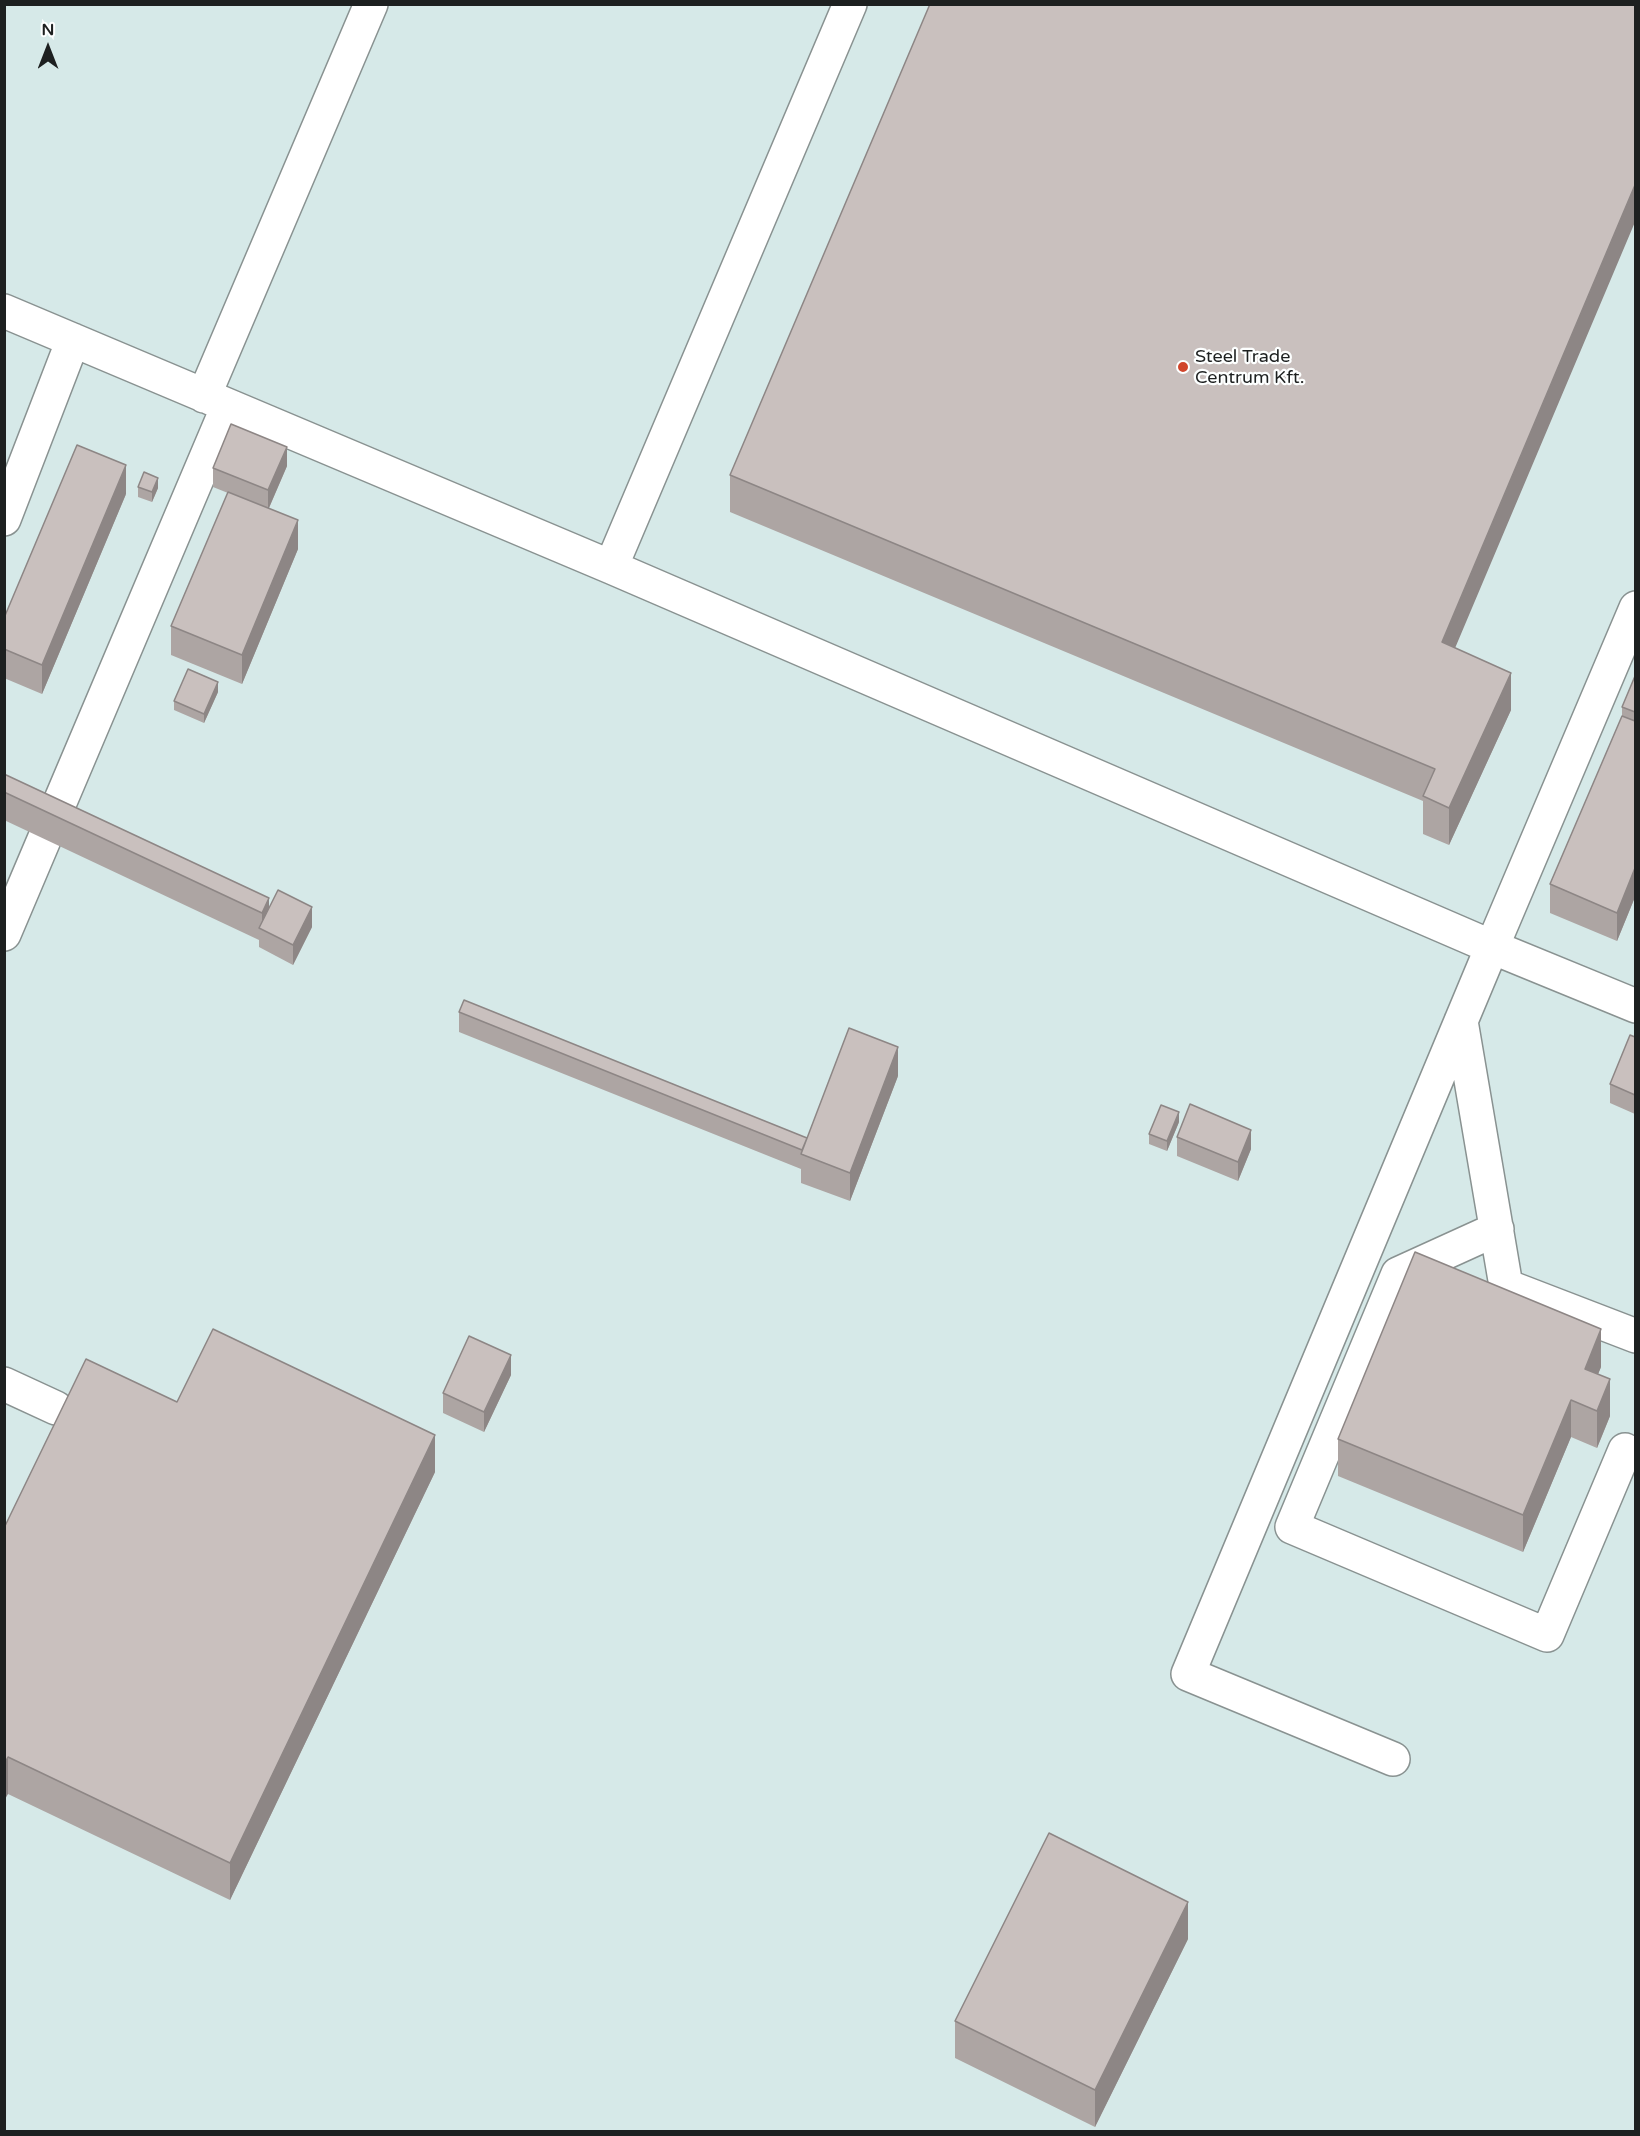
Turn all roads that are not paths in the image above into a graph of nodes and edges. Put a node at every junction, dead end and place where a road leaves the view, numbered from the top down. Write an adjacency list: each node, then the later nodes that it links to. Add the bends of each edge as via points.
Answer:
1 (371, 4): 5 (lane)
2 (850, 4): 7 (lane)
3 (4, 311): 4 (lane)
4 (72, 340): 5 (lane); 6 (lane)
5 (216, 401): 7 (lane); 9 (lane)
6 (4, 519)
7 (611, 567): 10 (lane)
8 (1635, 608): 10 (lane)
9 (4, 934)
10 (1492, 947): 11 (lane); 12 (lane)
11 (1635, 1006)
12 (1461, 1021): 13 (lane); 18 (lane, via 1188,1674)
13 (1497, 1229): 14 (lane, via 1506,1286); 17 (lane, via 1398,1274 1292,1527 1547,1635)
14 (1635, 1336)
15 (4, 1384): 16 (lane)
16 (56, 1408)
17 (1625, 1450)
18 (1394, 1759)

